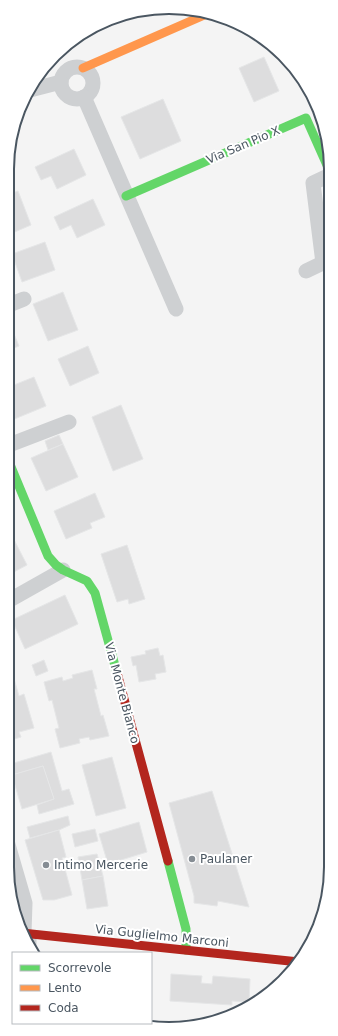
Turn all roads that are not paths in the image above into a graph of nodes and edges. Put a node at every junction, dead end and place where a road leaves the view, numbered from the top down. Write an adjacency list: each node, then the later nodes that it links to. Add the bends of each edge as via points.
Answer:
1 (199, 17): 2 (street)
2 (83, 68): 3 (street, via 78,66 69,69); 5 (street, via 91,74 93,84 92,90)
3 (61, 82): 4 (street); 5 (street, via 68,96)
4 (37, 88)
5 (84, 97): 8 (street)
6 (324, 158): 8 (street, Via San Pio X, via 306,118)
7 (324, 178): 9 (street, via 313,183)
8 (126, 196): 14 (street)
9 (324, 250)
10 (324, 263): 11 (street)
11 (306, 271)
12 (24, 299): 13 (street)
13 (14, 303)
14 (176, 309)
15 (69, 422): 16 (street)
16 (14, 443)
17 (14, 474): 18 (street, Via Monte Bianco, via 48,556)
18 (63, 570): 19 (street); 23 (street, Via Monte Bianco, via 87,581 95,593 186,929)
19 (14, 598)
20 (14, 877): 21 (street, via 25,903)
21 (26, 925)
22 (29, 933): 23 (street, Via Guglielmo Marconi)
23 (186, 950): 24 (street, Via Guglielmo Marconi)
24 (292, 961)

